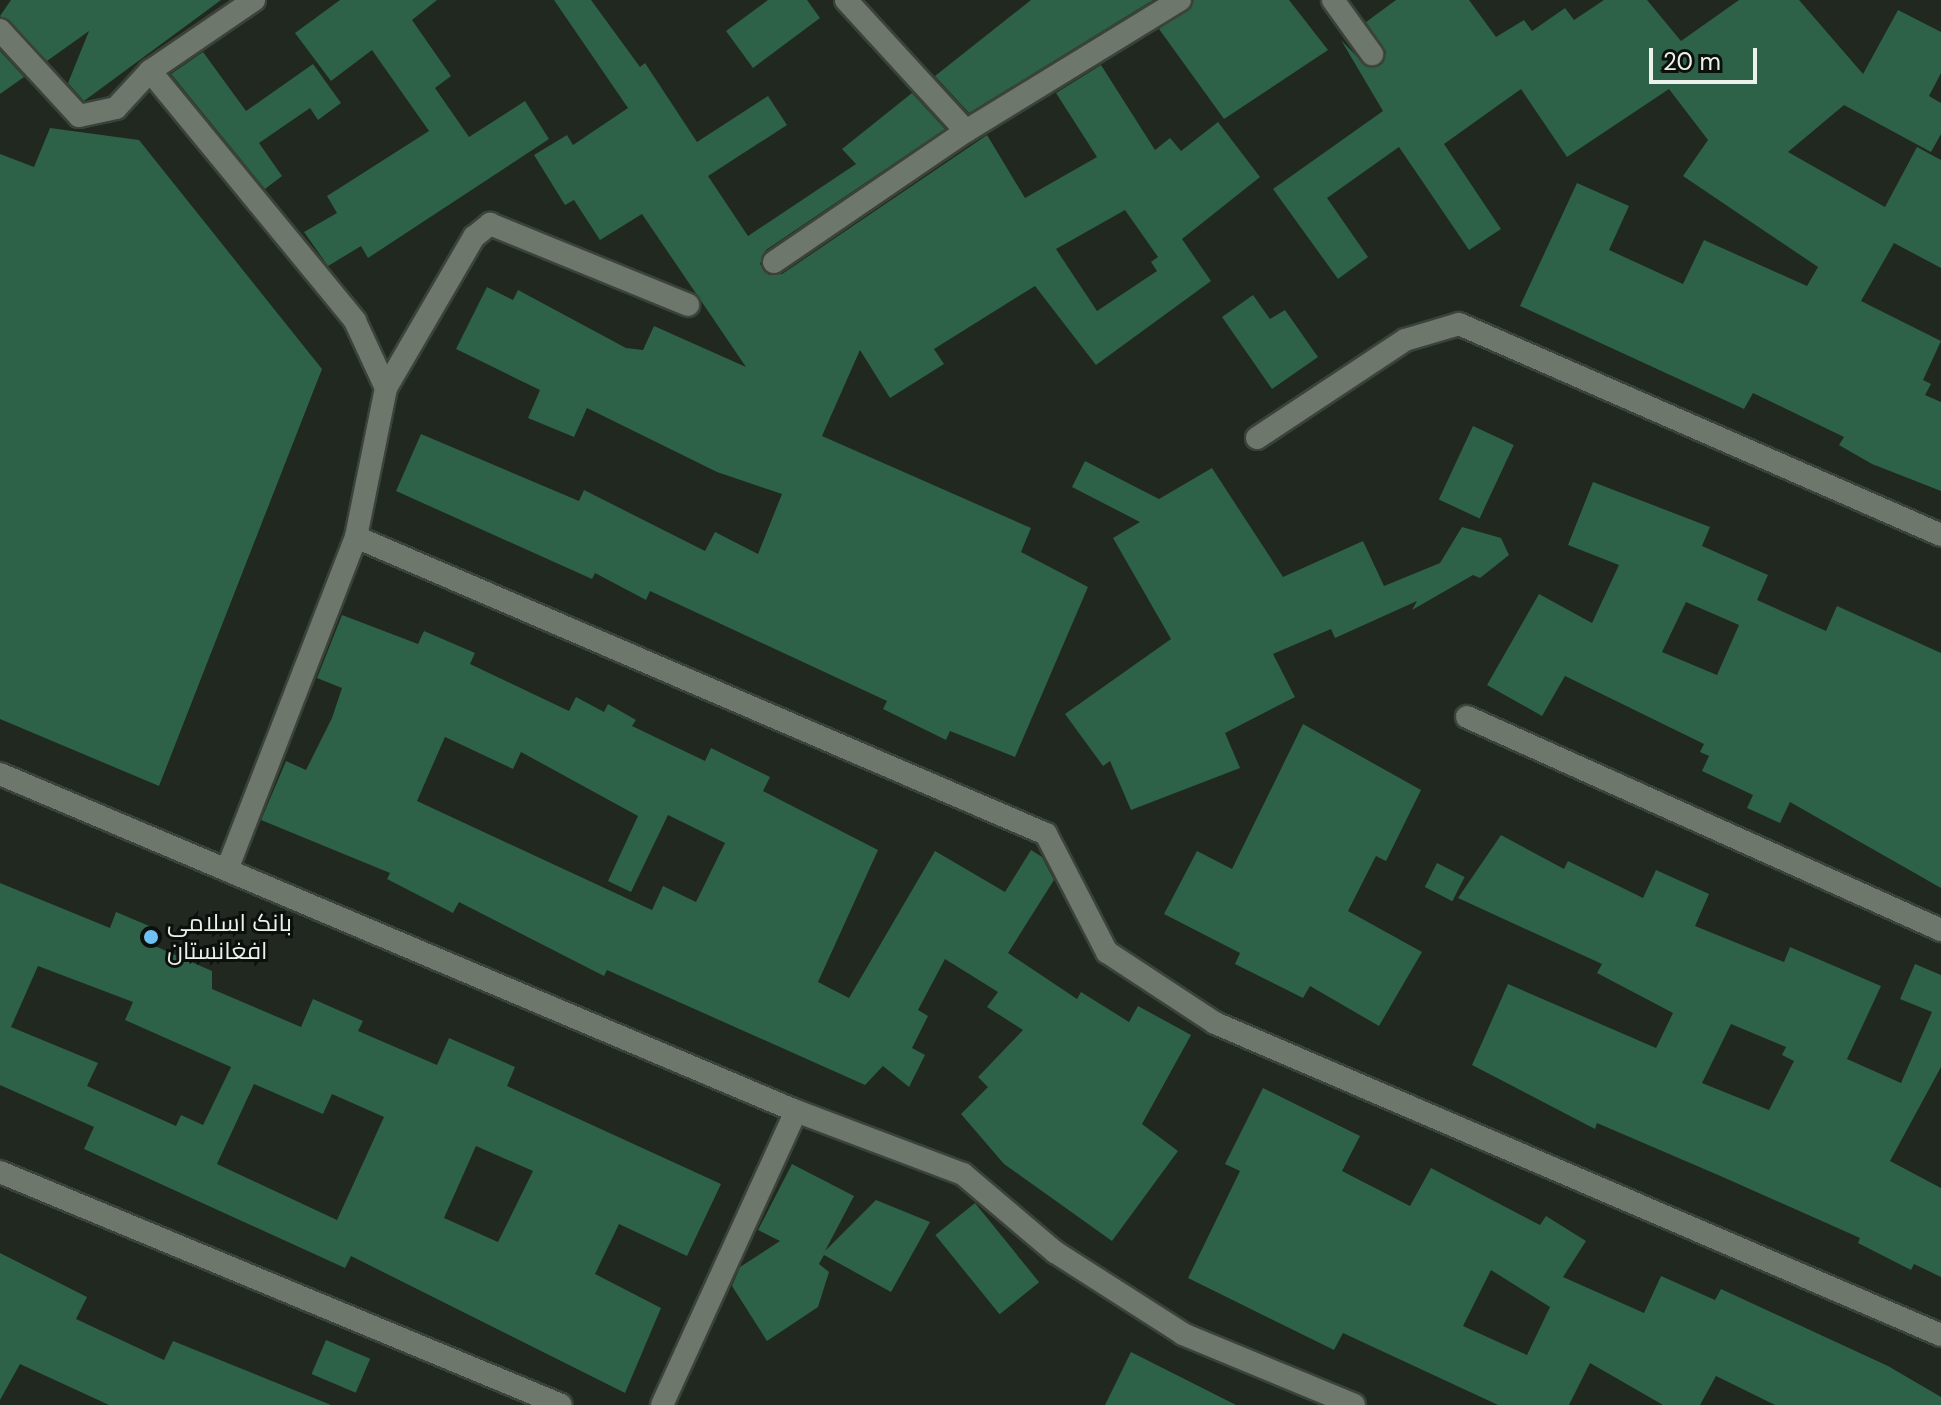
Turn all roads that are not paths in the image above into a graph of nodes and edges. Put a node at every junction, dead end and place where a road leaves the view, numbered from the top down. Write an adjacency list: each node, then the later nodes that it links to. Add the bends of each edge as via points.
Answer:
1 (254, 0): 7 (street)
2 (846, 0): 8 (street)
3 (1180, 0): 8 (street)
4 (1333, 0): 6 (street)
5 (0, 30): 7 (street, via 79,116 116,108)
6 (1372, 54)
7 (150, 71): 11 (street, via 355,321)
8 (966, 131): 9 (street)
9 (774, 262)
10 (688, 305): 11 (street, via 490,224 474,237)
11 (386, 388): 14 (street)
12 (1257, 438): 13 (street, via 1405,340 1459,324)
13 (1941, 535)
14 (356, 537): 17 (street); 21 (street, via 1046,834 1107,952 1215,1023)
15 (1467, 717): 18 (street)
16 (0, 774): 17 (street)
17 (229, 865): 19 (street)
18 (1941, 930)
19 (796, 1111): 23 (street); 24 (street, via 963,1174 1055,1252 1183,1334)
20 (0, 1172): 22 (street)
21 (1941, 1335)
22 (561, 1405)
23 (662, 1405)
24 (1354, 1405)

